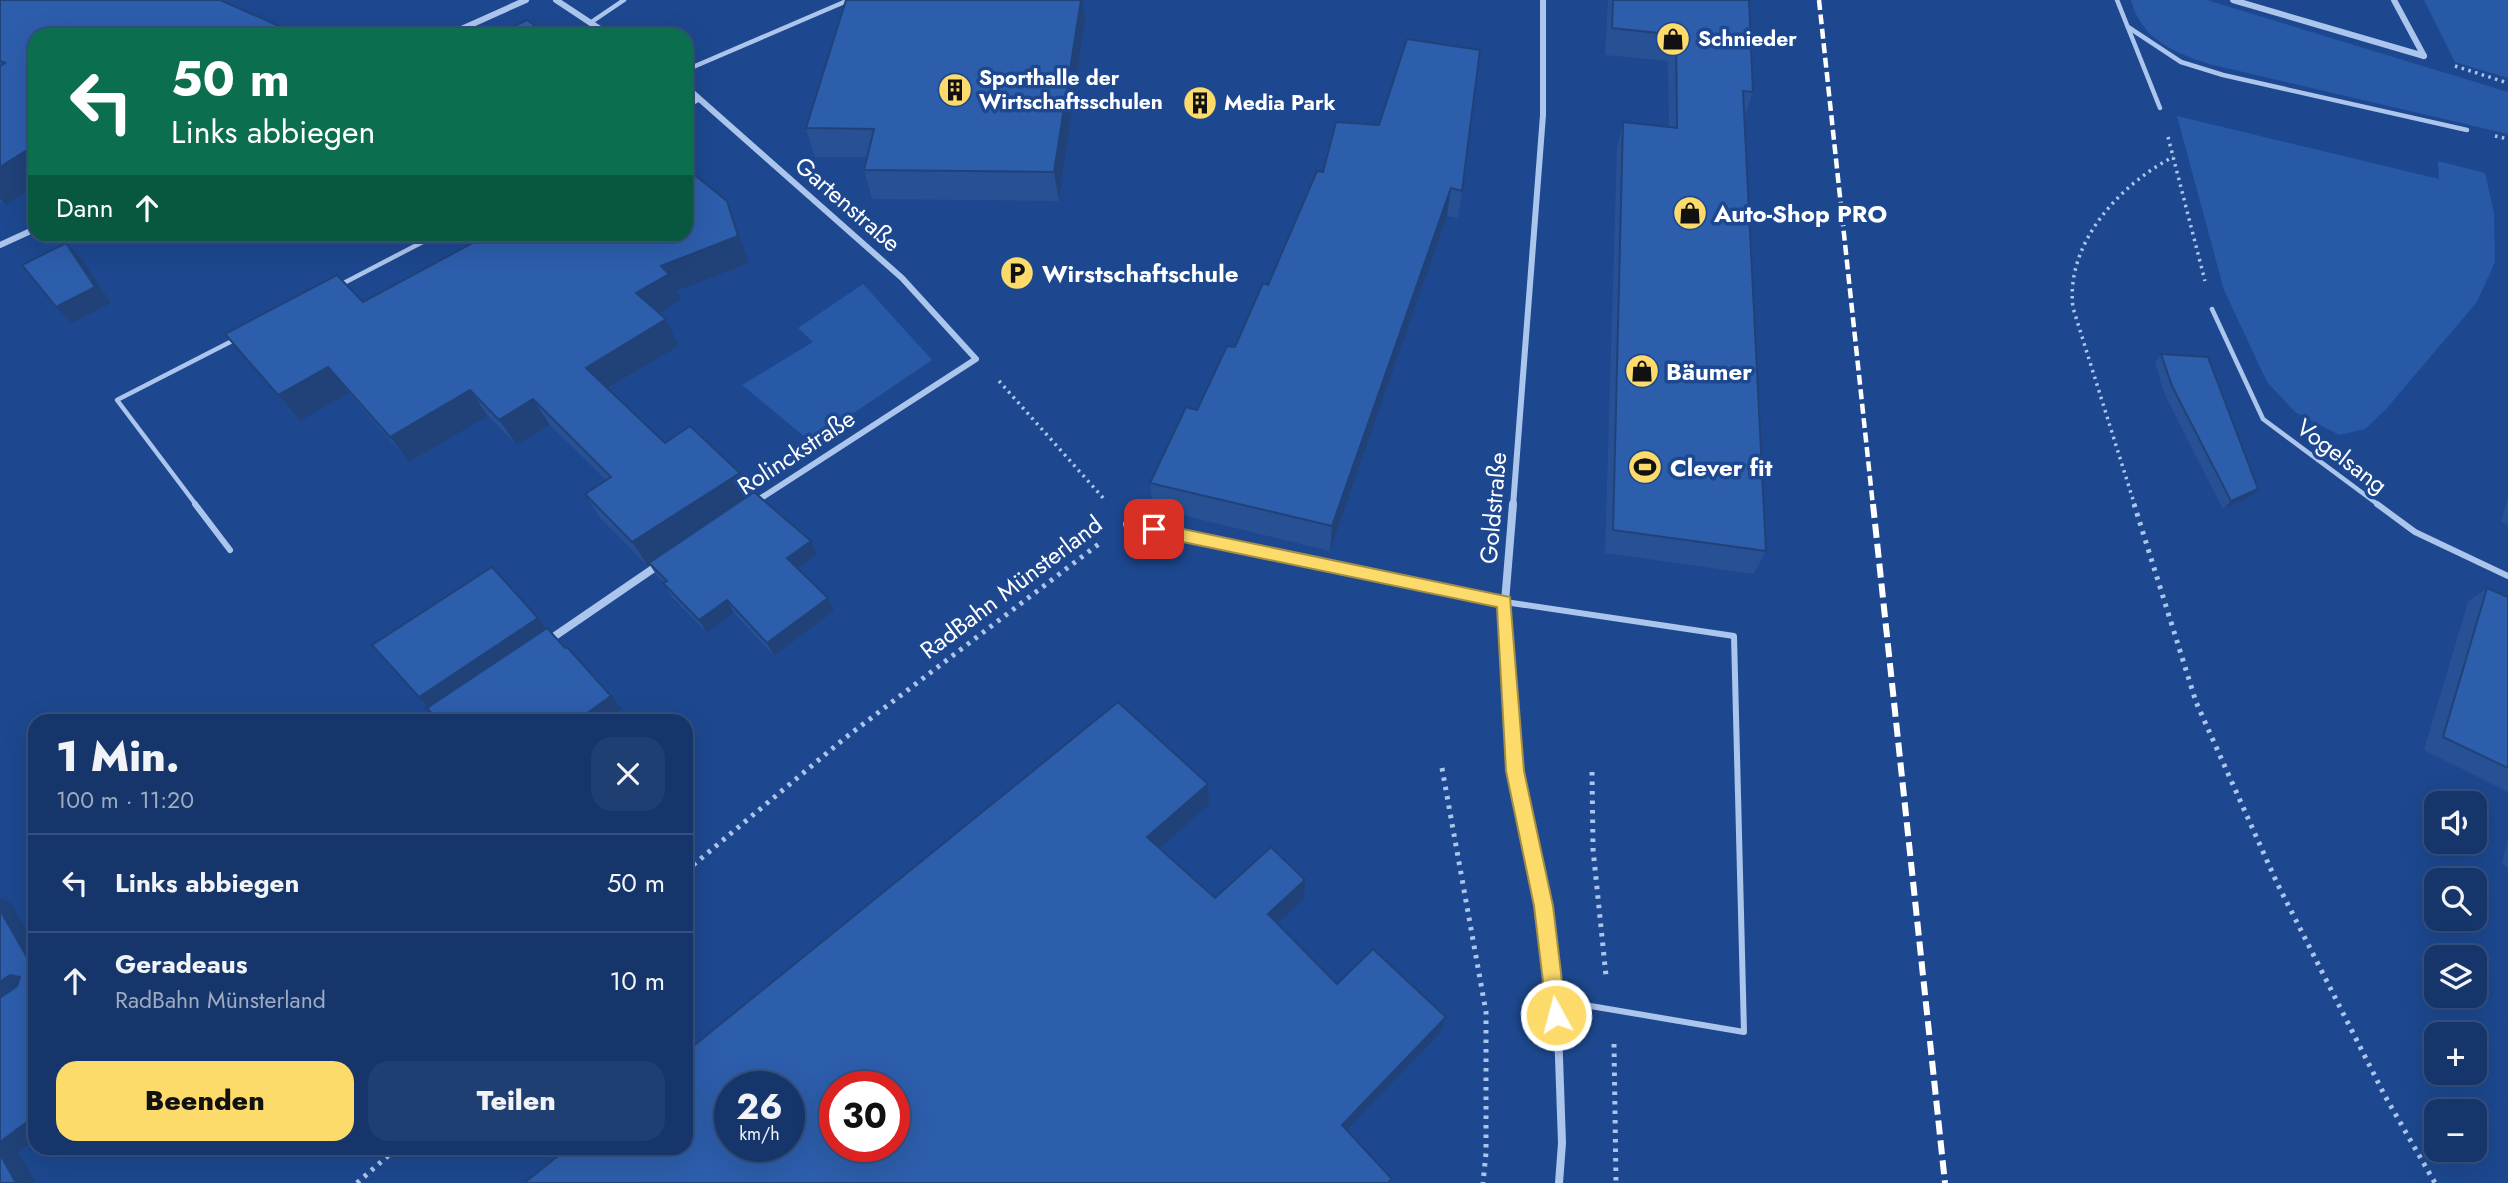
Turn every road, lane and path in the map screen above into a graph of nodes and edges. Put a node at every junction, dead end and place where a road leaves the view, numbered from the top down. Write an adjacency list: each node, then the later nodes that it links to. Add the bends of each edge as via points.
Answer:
1 (526, 0): 11 (street)
2 (556, 0): 9 (street)
3 (624, 0): 9 (lane)
4 (849, 0): 14 (lane)
5 (1543, 0): 33 (street, Goldstraße, via 1543,115)
6 (2117, 0): 10 (lane)
7 (2233, 0): 13 (street)
8 (2394, 0): 13 (street)
9 (590, 23): 12 (street)
10 (2128, 27): 19 (lane); 20 (lane, via 2181,61 2223,75)
11 (464, 28)
12 (598, 28)
13 (2424, 56): 15 (path)
14 (693, 67)
15 (2508, 83)
16 (693, 93): 17 (street, Gartenstraße)
17 (700, 99): 18 (lane); 27 (street, Gartenstraße, via 902,278)
18 (693, 102)
19 (2160, 108)
20 (2467, 130)
21 (28, 232): 23 (street)
22 (423, 242): 24 (lane)
23 (0, 245)
24 (327, 292)
25 (2212, 309): 32 (lane, Vogelsang, via 2263,419 2415,532); 42 (path, via 2173,157 2144,174 2088,238 2073,274 2073,308 2196,702 2277,883 2385,1096)
26 (240, 337): 30 (lane, via 117,400)
27 (976, 359): 28 (street, Rolinckstraße); 29 (path)
28 (751, 504)
29 (1127, 524): 33 (street, RadBahn Münsterland); 36 (path, RadBahn Münsterland, via 845,738)
30 (230, 550)
31 (673, 556): 34 (street)
32 (2508, 576)
33 (1505, 602): 37 (street, Goldstraße, via 1515,771 1544,906); 37 (lane, via 1734,636 1744,1032)
34 (540, 646)
35 (1441, 768): 40 (path, via 1486,1012)
36 (693, 865)
37 (1555, 1000): 41 (street, Goldstraße, via 1562,1143)
38 (389, 1155): 39 (path)
39 (357, 1183)
40 (1483, 1183)
41 (1559, 1183)
42 (2435, 1183)

